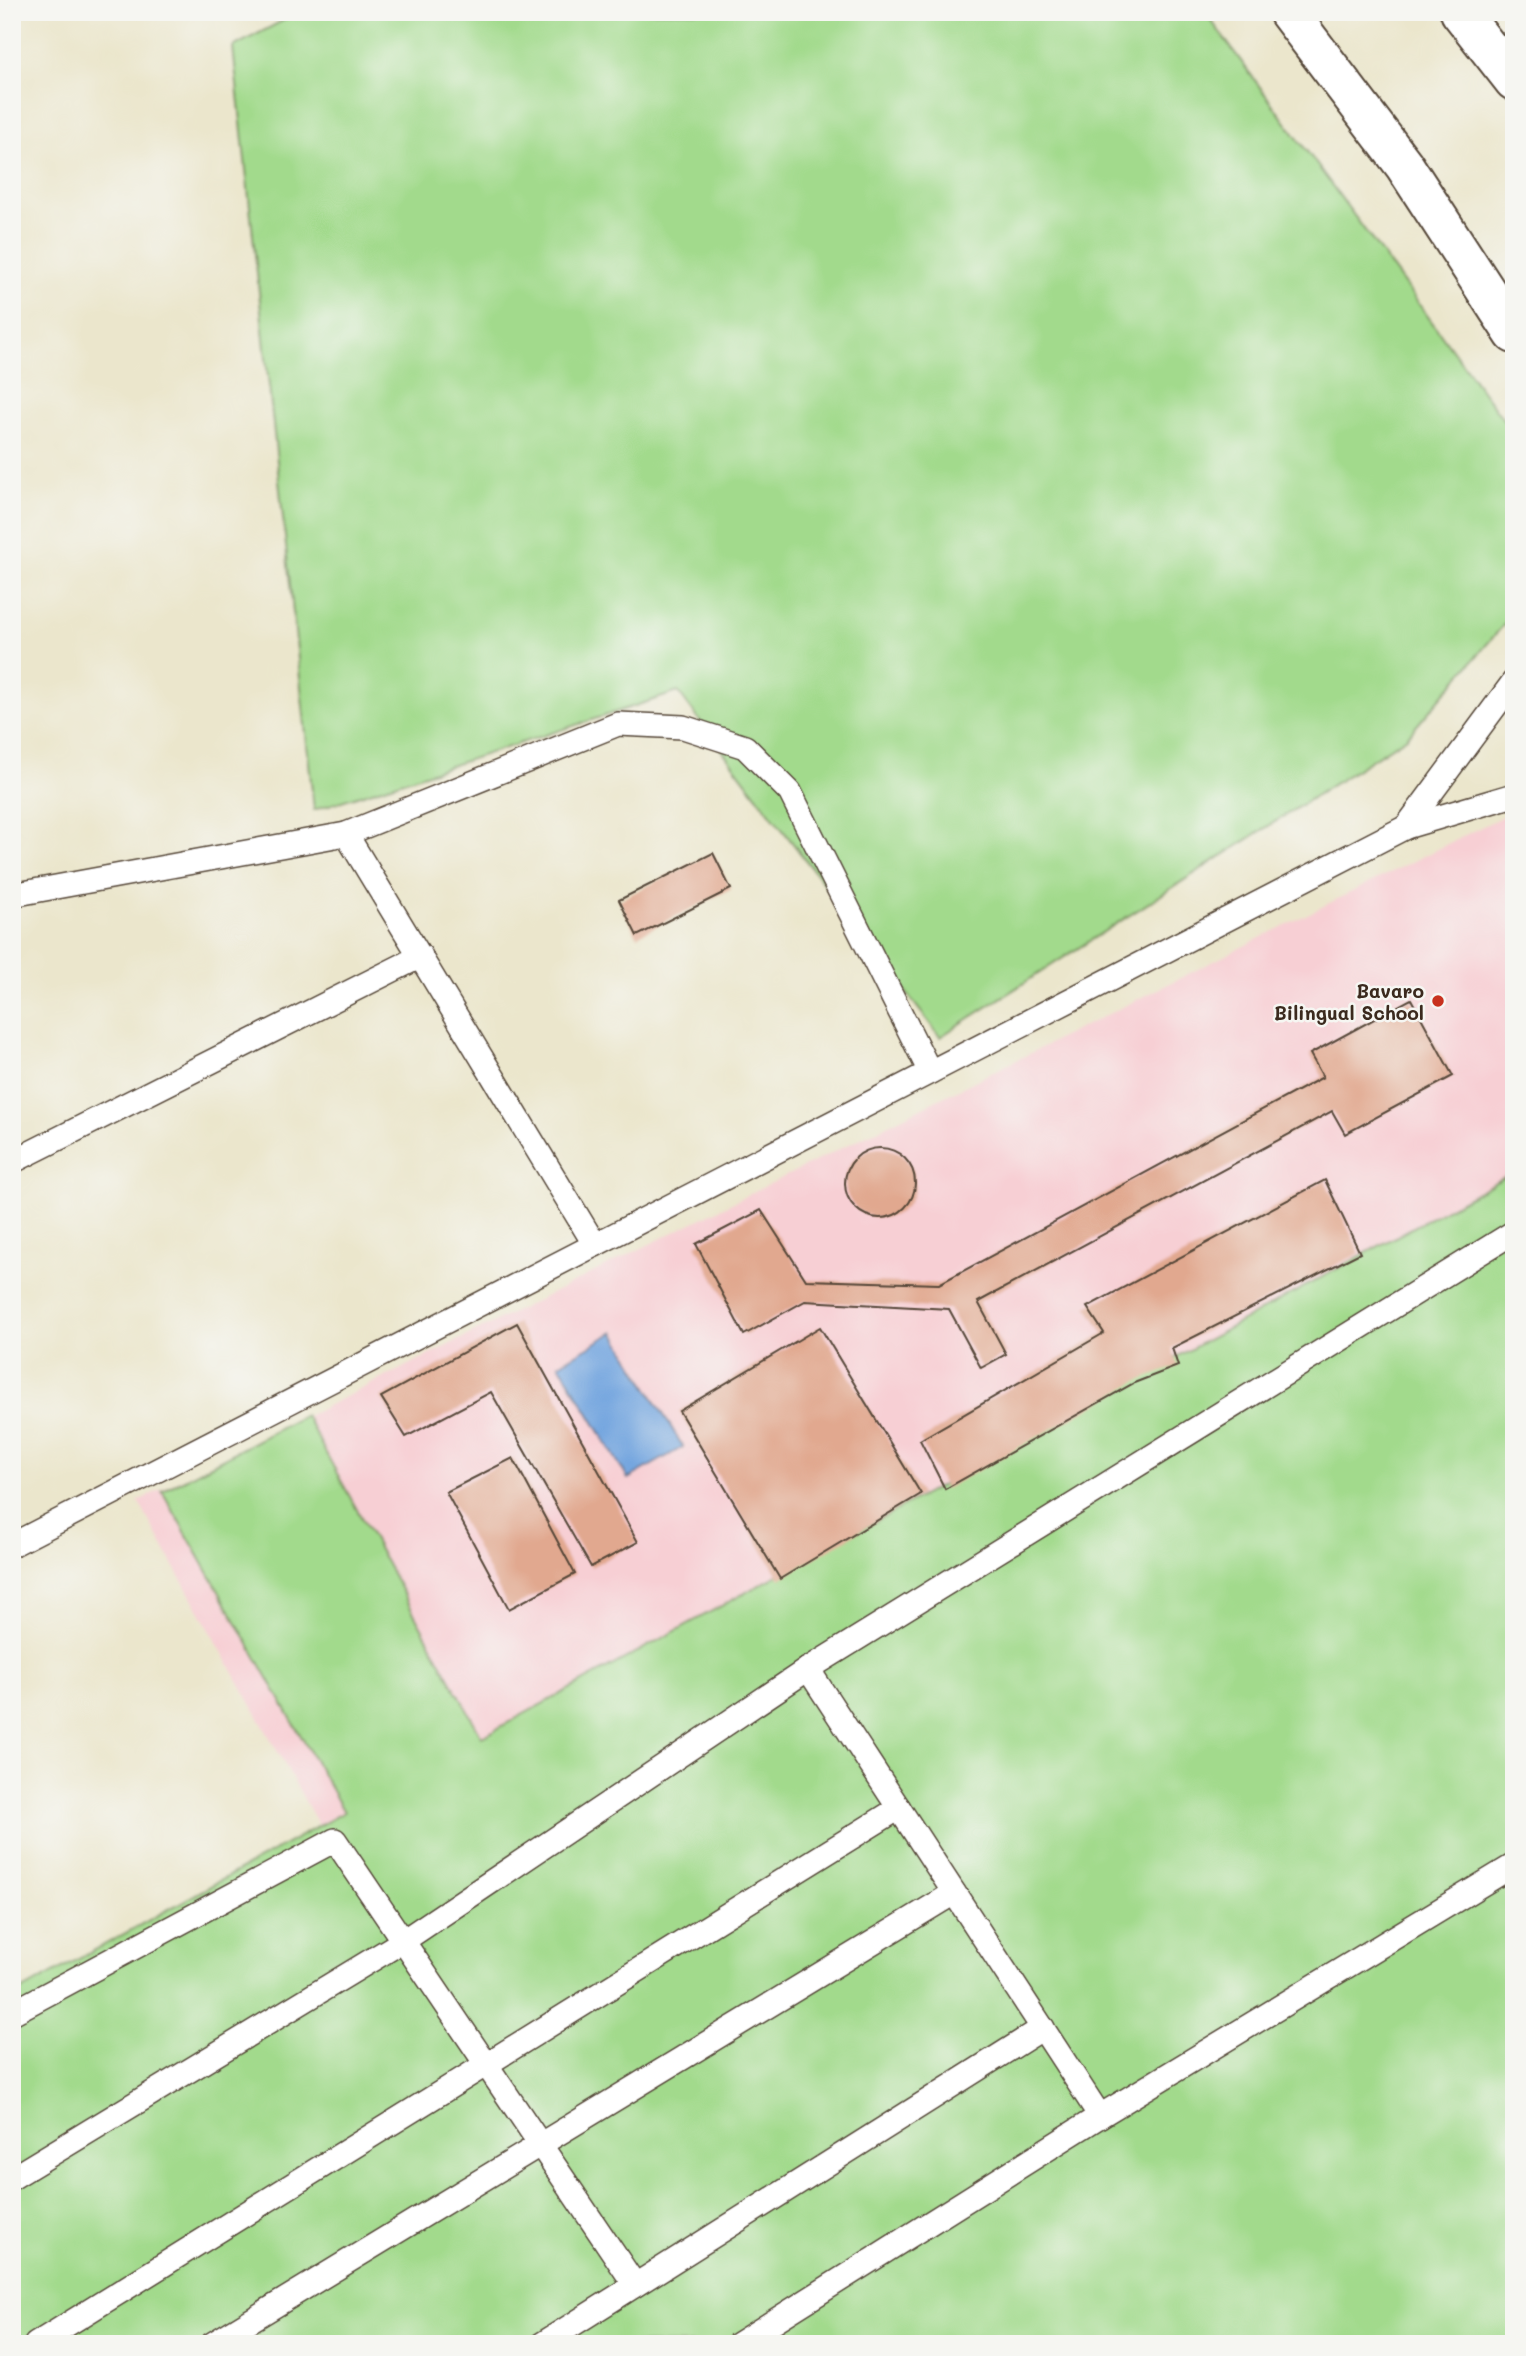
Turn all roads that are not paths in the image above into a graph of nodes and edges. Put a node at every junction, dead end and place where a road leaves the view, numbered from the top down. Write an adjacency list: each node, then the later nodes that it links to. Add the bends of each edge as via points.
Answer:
1 (1288, 12): 4 (highway, via 1404,165)
2 (1460, 12): 3 (highway)
3 (1514, 81)
4 (1514, 334)
5 (1514, 681): 7 (lane)
6 (1514, 795): 7 (lane)
7 (1406, 827): 11 (lane)
8 (346, 834): 9 (lane); 10 (lane); 11 (lane, via 618,724 683,727 745,747 790,792)
9 (12, 895)
10 (421, 956): 12 (lane); 14 (lane)
11 (930, 1072): 14 (lane)
12 (12, 1162)
13 (1514, 1232): 16 (lane)
14 (595, 1244): 15 (lane)
15 (12, 1545)
16 (808, 1669): 17 (lane); 20 (lane)
17 (899, 1808): 19 (lane); 23 (lane)
18 (1514, 1865): 24 (lane)
19 (954, 1893): 22 (lane); 25 (lane)
20 (403, 1941): 21 (lane, via 335,1840); 23 (lane); 26 (lane)
21 (12, 2013)
22 (1042, 2028): 24 (lane); 27 (lane)
23 (486, 2064): 25 (lane); 28 (lane)
24 (1100, 2116): 31 (lane)
25 (540, 2144): 27 (lane); 29 (lane)
26 (12, 2178)
27 (635, 2285): 30 (lane)
28 (36, 2344)
29 (212, 2344)
30 (542, 2344)
31 (738, 2344)

